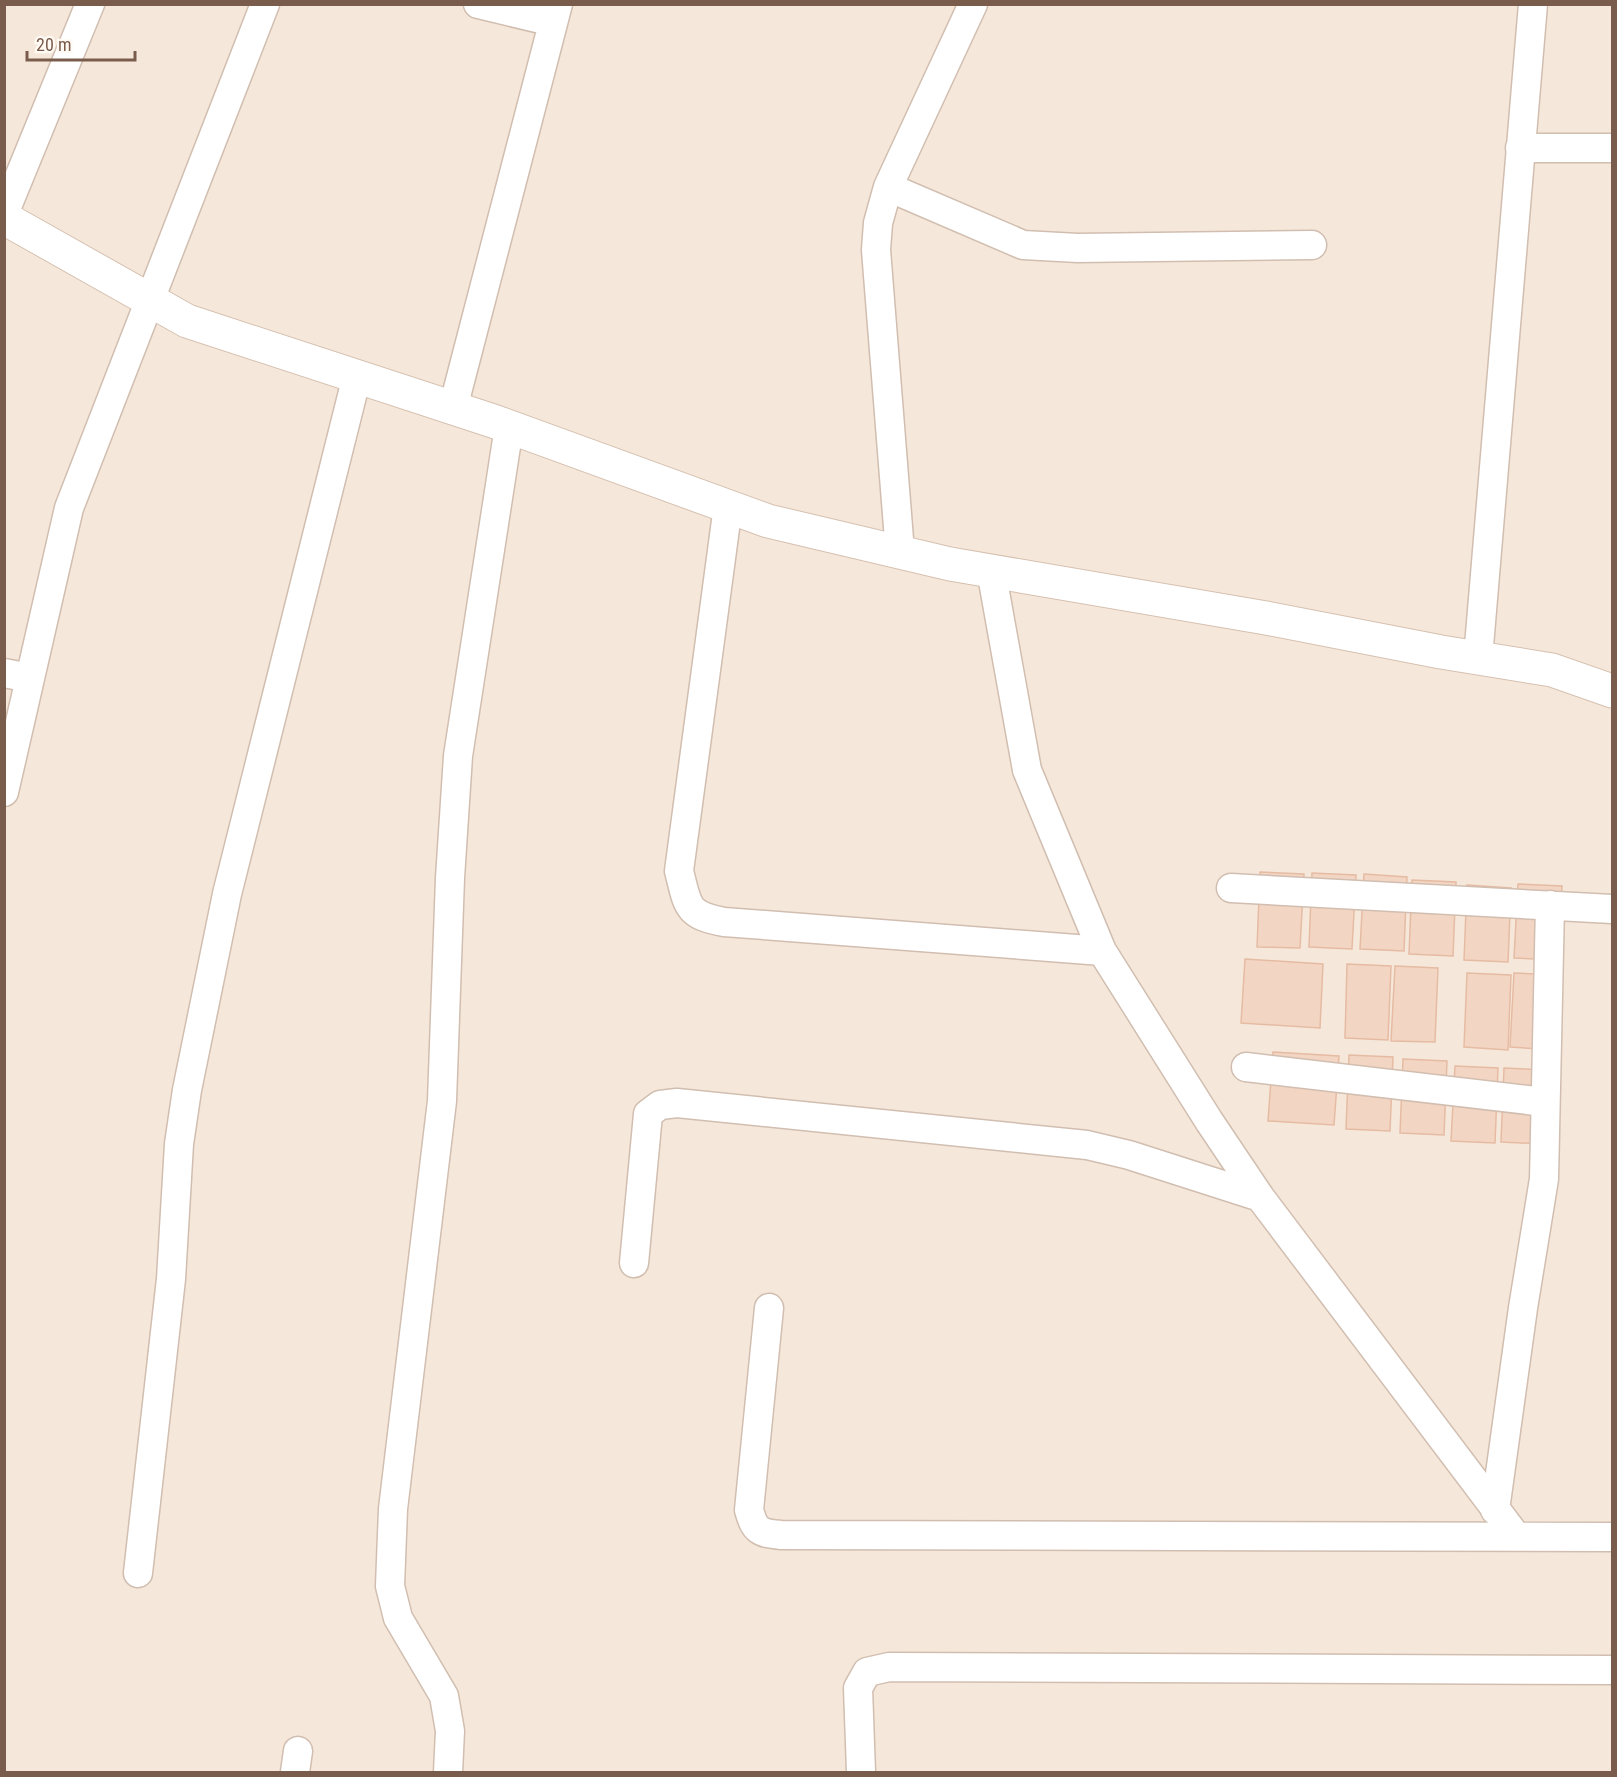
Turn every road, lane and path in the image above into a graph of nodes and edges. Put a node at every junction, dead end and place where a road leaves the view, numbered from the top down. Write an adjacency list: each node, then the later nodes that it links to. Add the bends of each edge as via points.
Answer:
1 (90, 4): 10 (street)
2 (265, 4): 12 (street)
3 (478, 4): 6 (street)
4 (973, 4): 9 (street)
5 (1533, 4): 7 (street)
6 (555, 13): 14 (street)
7 (1520, 148): 8 (street); 19 (street)
8 (1612, 148)
9 (888, 186): 11 (street, via 1023,245); 17 (street, via 876,250)
10 (4, 216): 12 (street)
11 (1312, 245)
12 (149, 300): 13 (street, via 187,321); 20 (street, via 69,508)
13 (357, 376): 14 (street); 35 (street, via 226,894 187,1090 179,1144 171,1279)
14 (453, 408): 15 (street)
15 (509, 427): 16 (street); 37 (street, via 458,756 442,1101 393,1509 390,1587 398,1618 444,1696 450,1731)
16 (728, 506): 17 (street, via 768,521); 26 (street, via 679,871 687,904 703,918 724,922)
17 (900, 552): 18 (street)
18 (991, 570): 19 (street); 26 (street, via 1027,770)
19 (1478, 658): 21 (street, via 1552,670)
20 (17, 675): 22 (street)
21 (1612, 691)
22 (4, 792)
23 (1231, 888): 24 (street)
24 (1550, 905): 25 (street); 28 (street)
25 (1612, 909)
26 (1102, 951): 29 (street)
27 (1246, 1067): 28 (street)
28 (1545, 1102): 32 (street, via 1544,1179)
29 (1260, 1197): 30 (street, via 1087,1145 677,1103 660,1105 648,1114); 32 (street)
30 (634, 1263)
31 (770, 1308): 33 (street, via 749,1510 754,1527 764,1534)
32 (1495, 1510): 33 (street)
33 (1516, 1536): 34 (street)
34 (1612, 1537)
35 (138, 1573)
36 (1612, 1670): 38 (street, via 889,1667 867,1672 858,1688)
37 (448, 1773)
38 (861, 1773)

